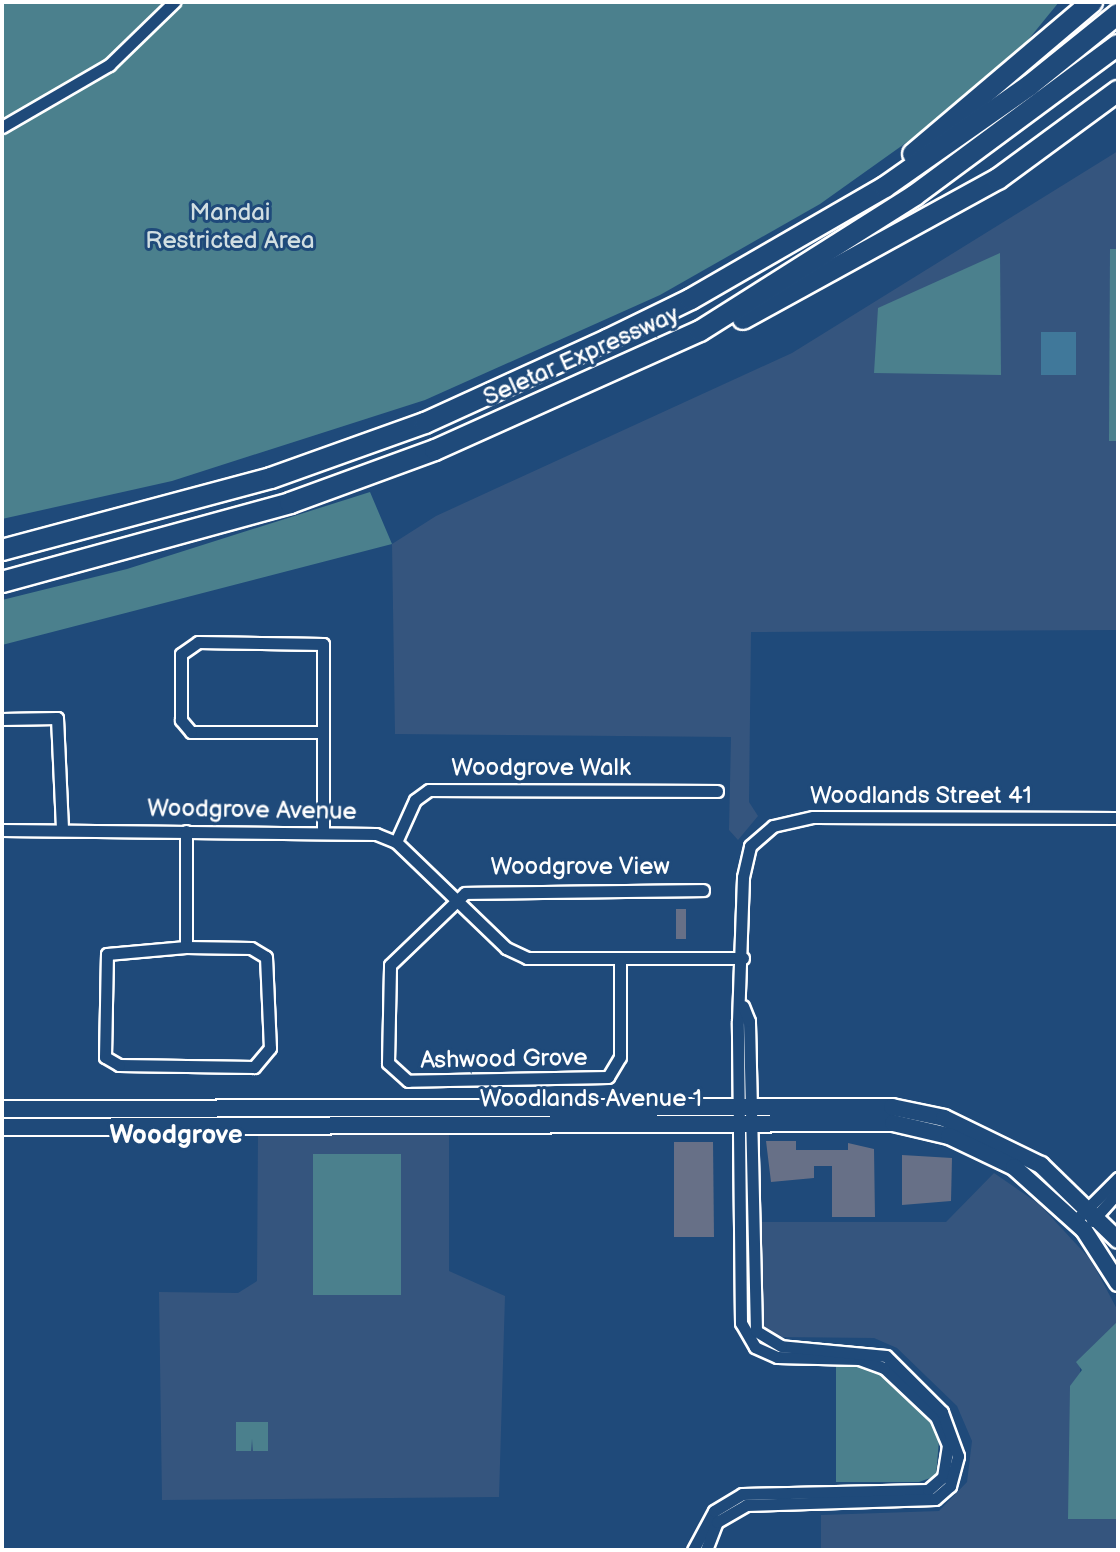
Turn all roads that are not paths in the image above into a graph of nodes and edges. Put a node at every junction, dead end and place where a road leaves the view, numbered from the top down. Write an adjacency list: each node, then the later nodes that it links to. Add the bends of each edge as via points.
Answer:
1 (174, 2): 6 (street, via 109,65)
2 (1092, 2): 7 (highway, via 912,155)
3 (1118, 14): 7 (highway, via 1019,93)
4 (1118, 45): 8 (highway, Seletar Expressway, via 915,195)
5 (1118, 91): 8 (highway, via 998,179 905,234 742,319)
6 (2, 127)
7 (885, 187): 9 (highway, Seletar Expressway, via 691,299 425,423 271,478)
8 (700, 331): 10 (highway, Seletar Expressway, via 435,450 290,503)
9 (2, 550)
10 (2, 582)
11 (2, 719): 16 (street, via 57,718)
12 (323, 732): 12 (street, via 191,732 181,720 181,654 198,642 323,644); 18 (street)
13 (717, 791): 19 (street, Woodgrove Walk, via 429,790 415,800)
14 (1118, 818): 23 (street, Woodlands Street 41, via 783,822 755,839 746,856)
15 (2, 830): 16 (street, Woodgrove Avenue)
16 (62, 830): 17 (street, Woodgrove Avenue)
17 (186, 831): 18 (street, Woodgrove Avenue); 22 (street)
18 (323, 832): 19 (street, Woodgrove Avenue, via 363,832)
19 (396, 842): 21 (street, Woodgrove Avenue)
20 (703, 890): 21 (street, Woodgrove View, via 478,889)
21 (458, 897): 24 (street, Woodgrove Avenue, via 515,954 538,961); 24 (street, Ashwood Grove, via 390,965 388,1063 399,1079 608,1077 620,1057)
22 (186, 947): 22 (street, via 251,948 266,957 270,1048 254,1067 119,1065 105,1057 107,954)
23 (743, 958): 24 (street, Woodgrove Avenue); 26 (street, Woodlands Street 41, via 743,1006 749,1013)
24 (620, 961)
25 (2, 1109): 26 (main road, Woodlands Avenue 1)
26 (743, 1114): 27 (main road, Woodlands Avenue 1); 30 (main road, Woodlands Avenue 1, via 878,1106 944,1118 1041,1165); 31 (main road, Woodlands Avenue 1, via 893,1123 949,1136 1014,1167); 34 (street, via 739,1315 751,1343 777,1357 859,1359 884,1368 944,1429 946,1467 939,1484 910,1493 742,1494 714,1511); 35 (street, via 756,1331 781,1346 864,1349 886,1356 942,1412 958,1456 950,1486 935,1499 746,1505 717,1522)
27 (2, 1127)
28 (1118, 1178): 30 (street)
29 (1118, 1192): 30 (street)
30 (1092, 1211): 31 (street); 32 (main road, Woodlands Avenue 1)
31 (1079, 1225): 33 (main road, Woodlands Avenue 1)
32 (1118, 1240)
33 (1118, 1283)
34 (693, 1550)
35 (706, 1550)

